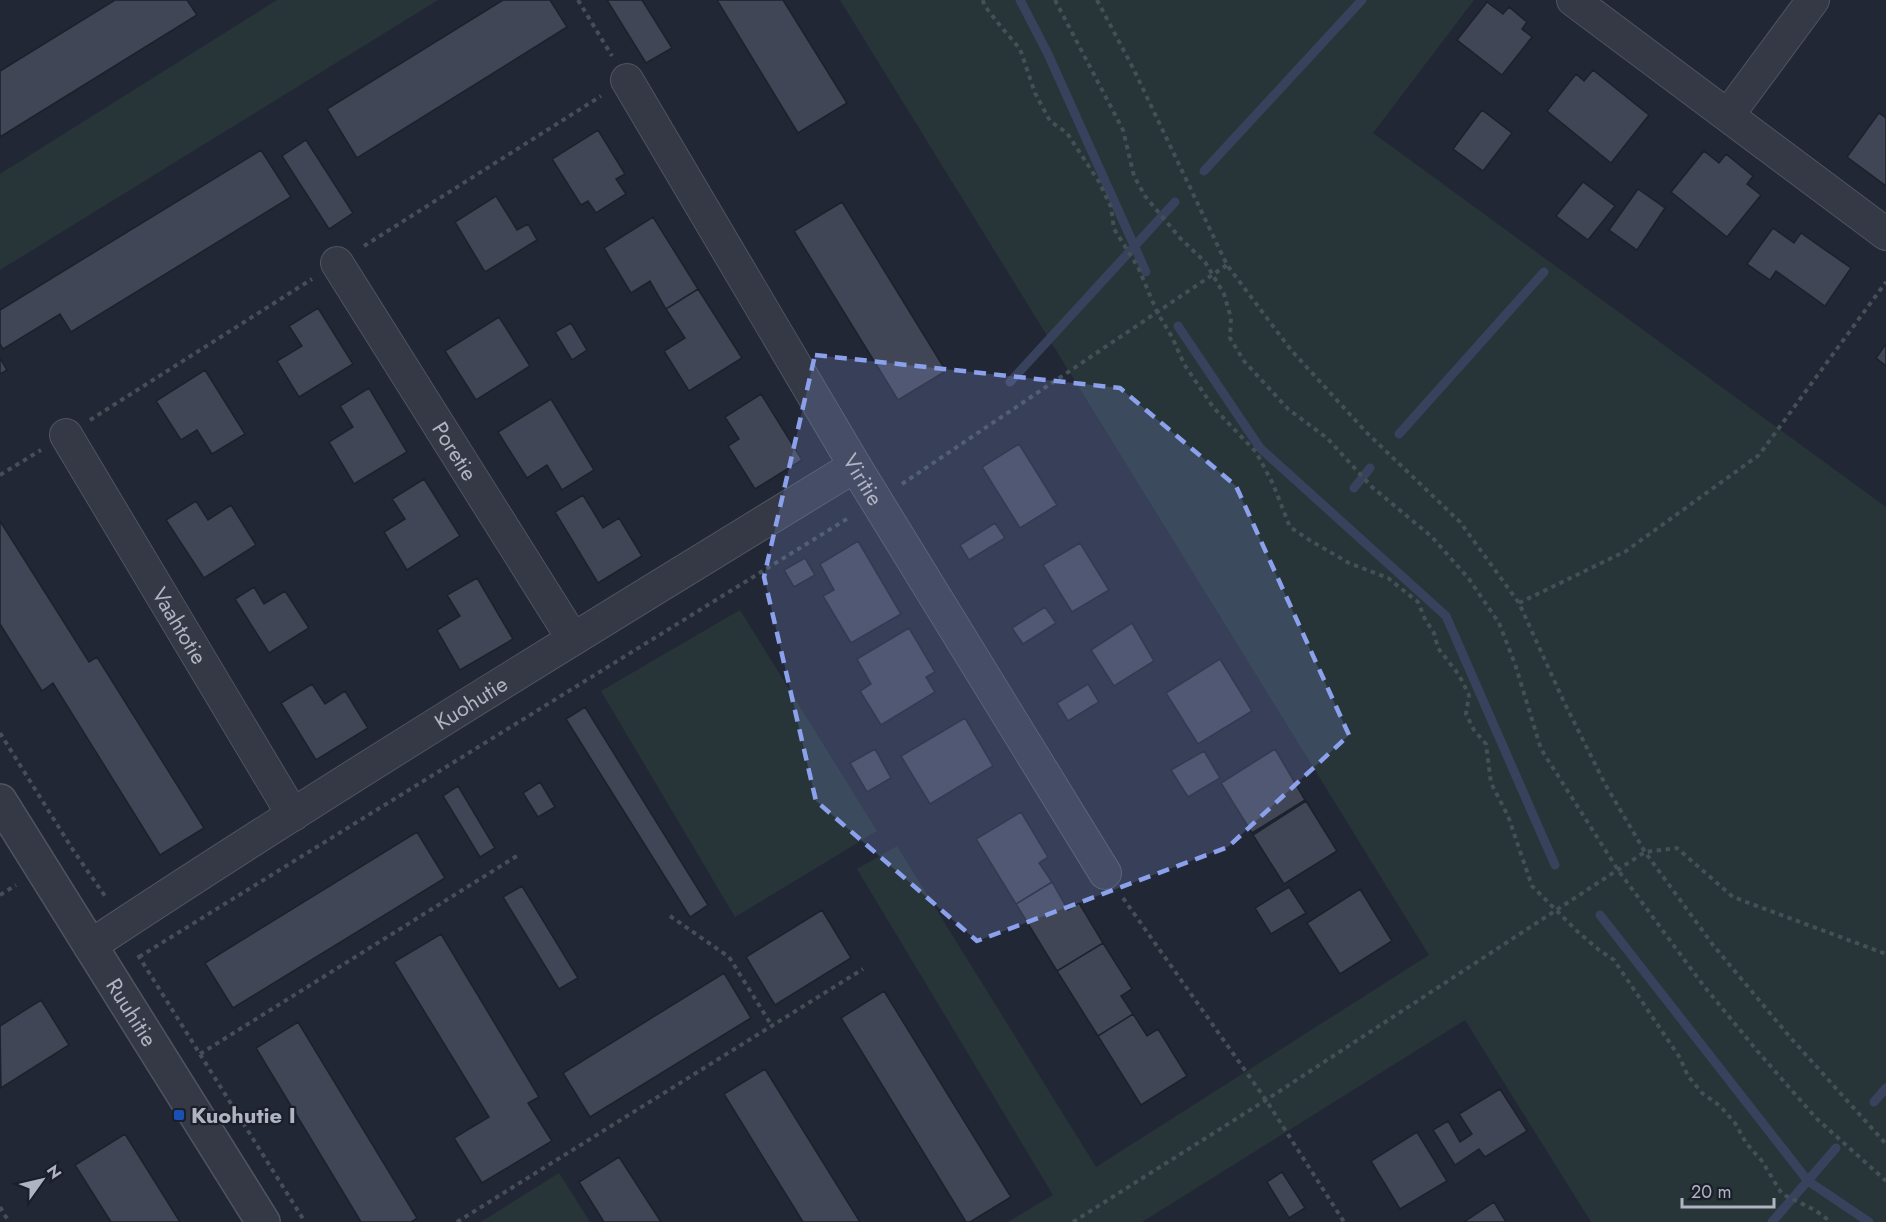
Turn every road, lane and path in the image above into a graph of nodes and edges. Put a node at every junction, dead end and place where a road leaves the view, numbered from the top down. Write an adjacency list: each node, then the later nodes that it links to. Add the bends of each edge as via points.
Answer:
1 (578, 0): 7 (path)
2 (983, 0): 14 (path, via 1020,49 1035,93 1050,121 1067,133 1099,182 1111,207 1114,229 1138,267)
3 (1055, 0): 12 (path, via 1123,130 1134,176 1145,196)
4 (1097, 0): 11 (path)
5 (1573, 0): 8 (street)
6 (1813, 0): 8 (street)
7 (627, 80): 16 (street, Viritie)
8 (1728, 115): 9 (street)
9 (1886, 234)
10 (337, 263): 19 (street, Poretie)
11 (1227, 265): 12 (path); 18 (path, via 1292,350 1367,433 1460,522)
12 (1212, 274): 14 (path); 25 (path, via 1227,302 1230,338 1244,361 1288,409 1327,438 1372,487 1432,537 1499,623 1540,749)
13 (1886, 282): 18 (path, via 1759,456 1626,551)
14 (1157, 312): 17 (path); 27 (path, via 1184,364 1213,407 1256,452 1290,527 1349,563 1388,578 1418,602 1438,648 1469,695 1466,714 1486,744 1491,783 1508,816 1532,886)
15 (66, 435): 22 (street, Vaahtotie)
16 (855, 466): 17 (street, Viritie); 19 (street, Kuohutie)
17 (877, 501): 26 (street, Viritie); 32 (path)
18 (1519, 603): 23 (path, via 1605,784)
19 (573, 639): 22 (street, Kuohutie)
20 (0, 733): 29 (path)
21 (0, 801): 30 (street, Ruuhitie)
22 (293, 815): 29 (street, Kuohutie)
23 (1645, 852): 25 (path); 31 (path, via 1677,848 1733,897); 37 (path, via 1713,945)
24 (520, 854): 35 (path)
25 (1618, 870): 27 (path); 38 (path, via 1759,1053 1816,1118)
26 (1105, 873): 36 (path)
27 (1557, 910): 36 (path); 46 (path, via 1614,960 1689,1076 1735,1123 1782,1194)
28 (670, 916): 34 (path, via 729,957)
29 (124, 923): 30 (street, Kuohutie); 32 (path)
30 (90, 946): 41 (street, Ruuhitie)
31 (1886, 954)
32 (139, 957): 35 (path)
33 (863, 969): 34 (path)
34 (772, 1026): 43 (path)
35 (200, 1054): 42 (path)
36 (1266, 1100): 44 (path); 45 (path)
37 (1886, 1144)
38 (1886, 1181)
39 (0, 1207): 40 (path)
40 (9, 1222)
41 (263, 1222)
42 (305, 1222)
43 (457, 1222)
44 (1073, 1222)
45 (1344, 1222)
46 (1830, 1222)

